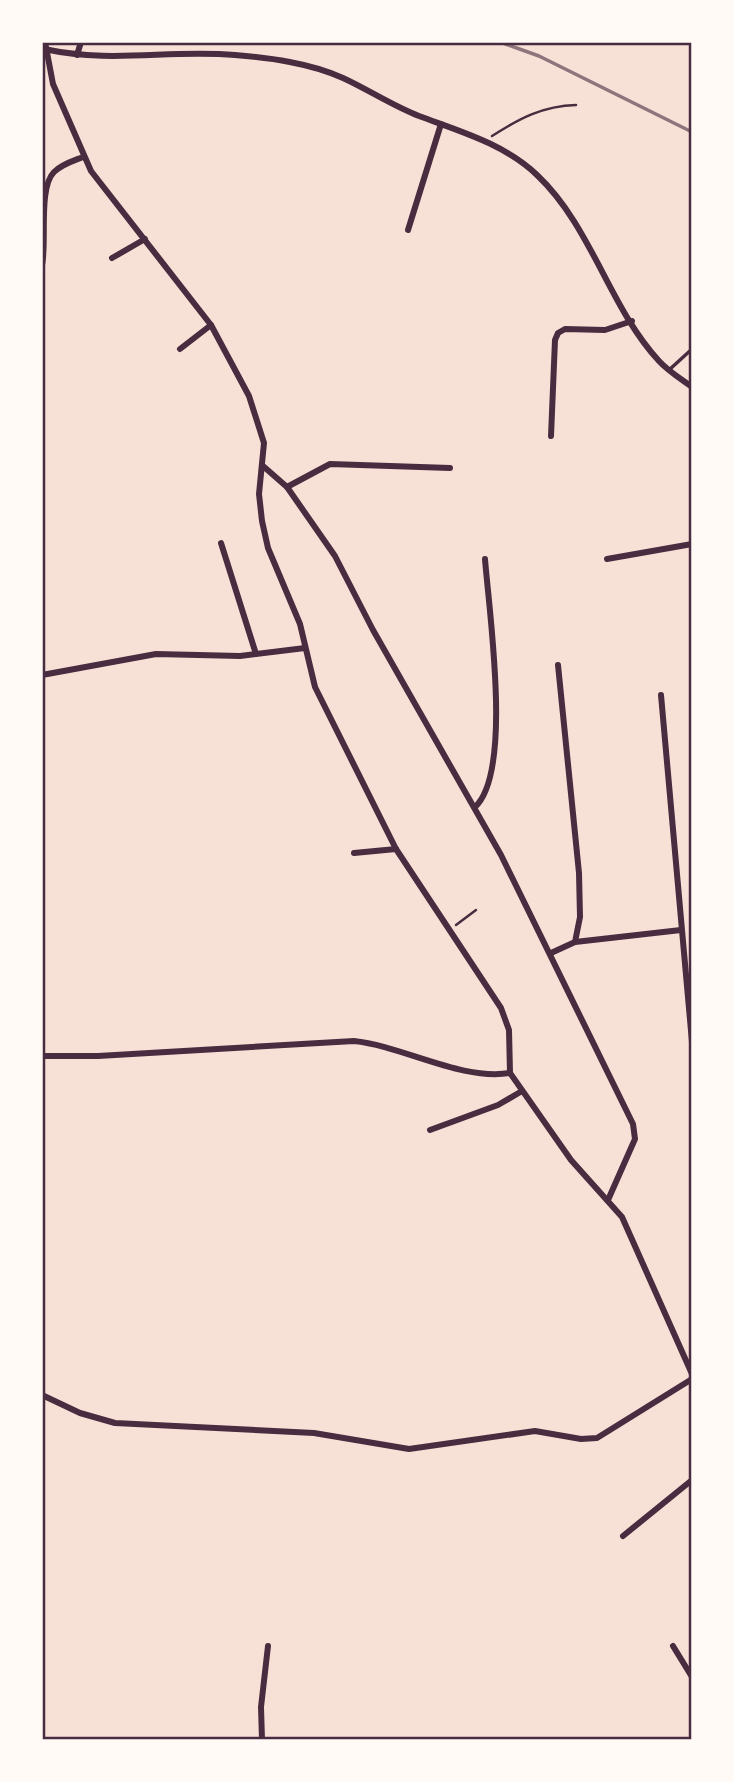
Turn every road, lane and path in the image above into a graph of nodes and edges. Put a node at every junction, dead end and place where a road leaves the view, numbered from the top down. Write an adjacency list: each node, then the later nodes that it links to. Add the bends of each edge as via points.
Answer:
1 (82, 42): 3 (street)
2 (44, 46): 3 (street); 7 (street, via 53,84)
3 (77, 55): 5 (street, via 232,54 288,62 341,78)
4 (576, 105): 6 (path, via 527,114)
5 (441, 124): 6 (street); 8 (street)
6 (483, 141): 12 (street, via 515,158 551,189 573,218)
7 (83, 157): 9 (street); 11 (street, via 51,174 46,188)
8 (408, 230)
9 (145, 239): 10 (street); 13 (street)
10 (112, 258)
11 (42, 265)
12 (632, 321): 16 (street); 18 (street, via 616,328 558,333)
13 (211, 324): 14 (street); 19 (street, via 249,396 264,443)
14 (180, 349)
15 (692, 349): 16 (lane)
16 (669, 370): 17 (street)
17 (692, 387)
18 (551, 436)
19 (263, 466): 21 (street); 26 (street, via 259,494 268,548 300,624)
20 (450, 468): 21 (street, via 330,464)
21 (287, 487): 31 (street, via 335,556)
22 (222, 543): 27 (street)
23 (692, 544): 25 (street)
24 (485, 559): 31 (street, via 496,737 491,780)
25 (607, 559)
26 (305, 648): 27 (street); 32 (street, via 315,687)
27 (256, 654): 29 (street, via 156,654)
28 (558, 664): 37 (street, via 579,873 580,917)
29 (42, 675)
30 (661, 695): 36 (street)
31 (475, 807): 38 (street)
32 (396, 849): 33 (street); 35 (street)
33 (354, 853)
34 (476, 910): 35 (path)
35 (450, 929): 41 (street, via 506,1020)
36 (681, 930): 37 (street); 39 (street)
37 (575, 942): 38 (street)
38 (551, 953): 44 (street, via 635,1130)
39 (692, 1042)
40 (42, 1056): 41 (street, via 354,1041 376,1043 477,1073)
41 (510, 1073): 42 (street)
42 (522, 1091): 43 (street, via 498,1105); 44 (street, via 571,1160)
43 (430, 1130)
44 (608, 1200): 45 (street, via 632,1236)
45 (692, 1377): 46 (street, via 597,1438 535,1431 409,1449 314,1433 124,1424 90,1417)
46 (42, 1395)
47 (692, 1480): 48 (street)
48 (623, 1536)
49 (268, 1646): 52 (street)
50 (673, 1646): 51 (street)
51 (692, 1677)
52 (262, 1740)

